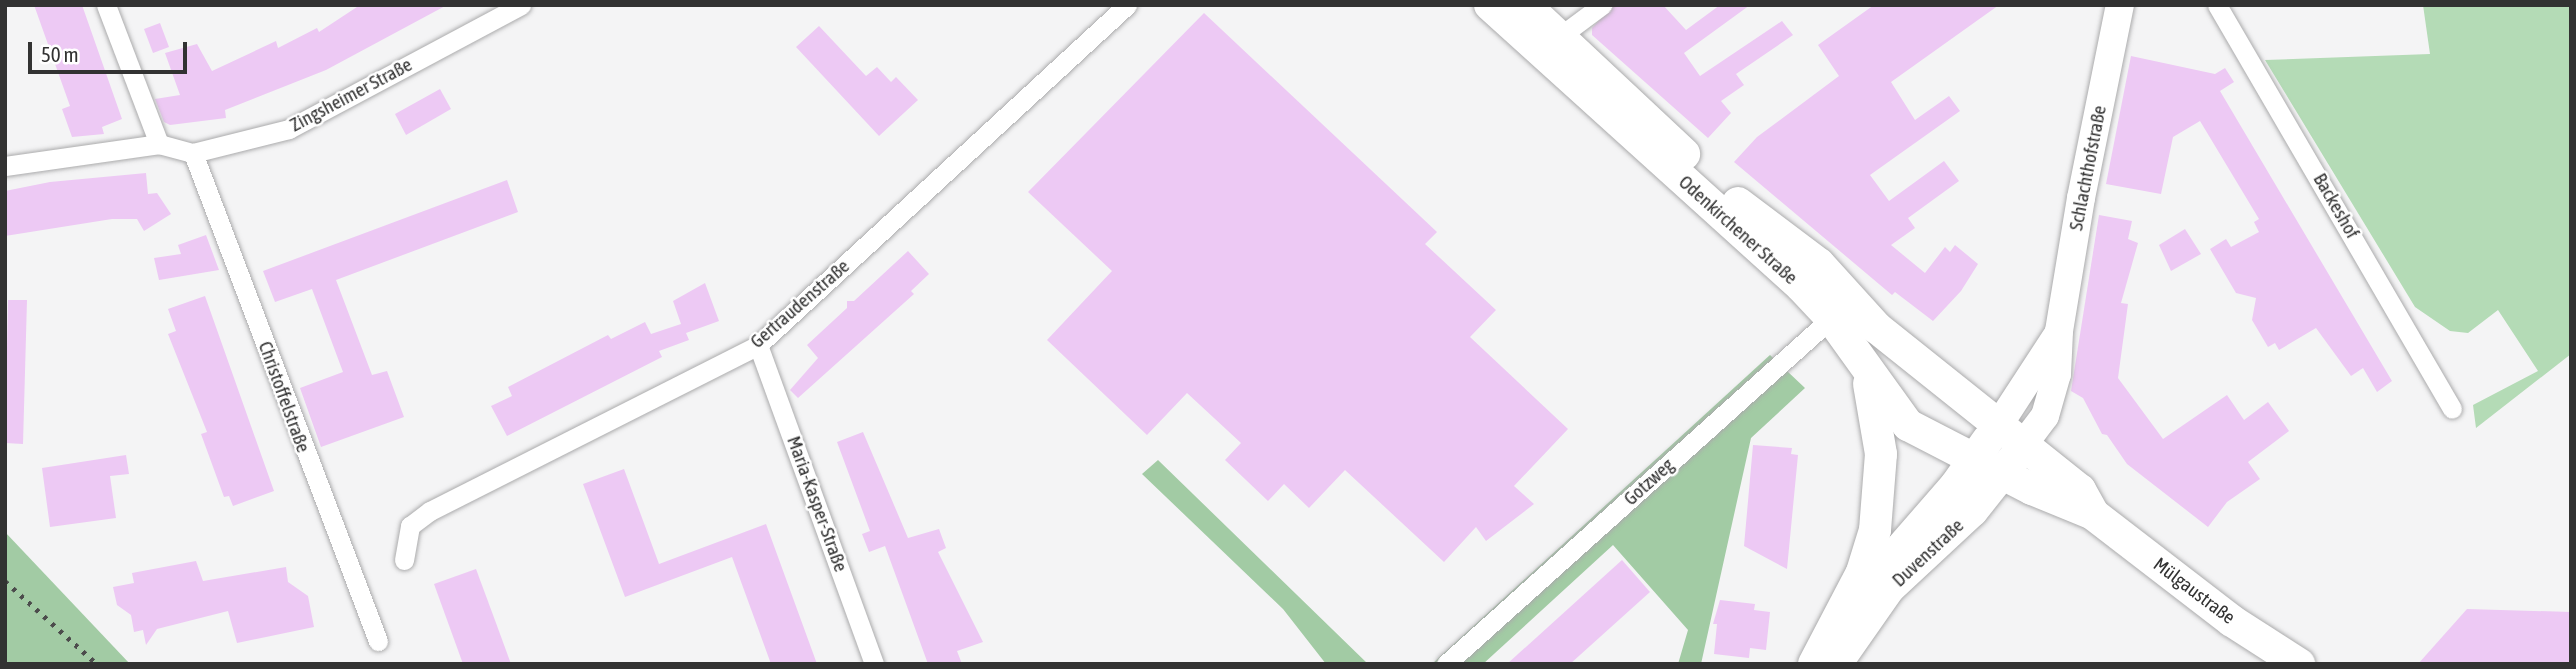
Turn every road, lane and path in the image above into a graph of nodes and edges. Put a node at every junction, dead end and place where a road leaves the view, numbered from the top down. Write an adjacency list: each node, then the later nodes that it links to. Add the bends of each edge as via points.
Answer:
1 (106, 5): 10 (street)
2 (521, 5): 11 (street, Zingsheimer Straße, via 289,129)
3 (1126, 5): 15 (street, Gertraudenstraße)
4 (1490, 5): 9 (main road, Odenkirchener Straße)
5 (1525, 5): 9 (main road, Odenkirchener Straße)
6 (1602, 5): 9 (street)
7 (2120, 5): 14 (main road, Schlachthofstraße)
8 (2217, 5): 17 (street, Backeshof)
9 (1549, 44): 13 (main road, Odenkirchener Straße, via 1801,286)
10 (159, 144): 11 (street, Zingsheimer Straße); 12 (street, Zingsheimer Straße)
11 (193, 153): 25 (street, Christoffelstraße)
12 (5, 166)
13 (1841, 309): 16 (main road, Odenkirchener Straße); 18 (main road, Odenkirchener Straße, via 1877,328); 27 (street, Gotzweg)
14 (2059, 331): 18 (main road, Schlachthofstraße); 19 (main road, Schlachthofstraße, via 2057,374 2045,416)
15 (758, 345): 23 (street, Gertraudenstraße, via 430,511 410,526); 26 (street, Maria-Kasper-Straße)
16 (1863, 362): 20 (main road, Odenkirchener Straße, via 1908,425); 24 (main road, via 1878,422 1882,498 1862,572)
17 (2452, 408)
18 (1998, 426): 19 (main road, Odenkirchener Straße); 20 (main road)
19 (2023, 445): 21 (main road, Duvenstraße); 22 (main road, Mülgaustraße, via 2080,490)
20 (1975, 459): 21 (main road, Mülgaustraße); 24 (main road)
21 (2002, 474): 22 (main road, Mülgaustraße); 29 (main road, Duvenstraße, via 1972,511 1889,588)
22 (2093, 514): 30 (main road, Mülgaustraße, via 2232,621)
23 (404, 560)
24 (1840, 618): 28 (main road)
25 (378, 641)
26 (874, 664)
27 (1446, 664)
28 (1814, 664)
29 (1837, 664)
30 (2299, 664)

